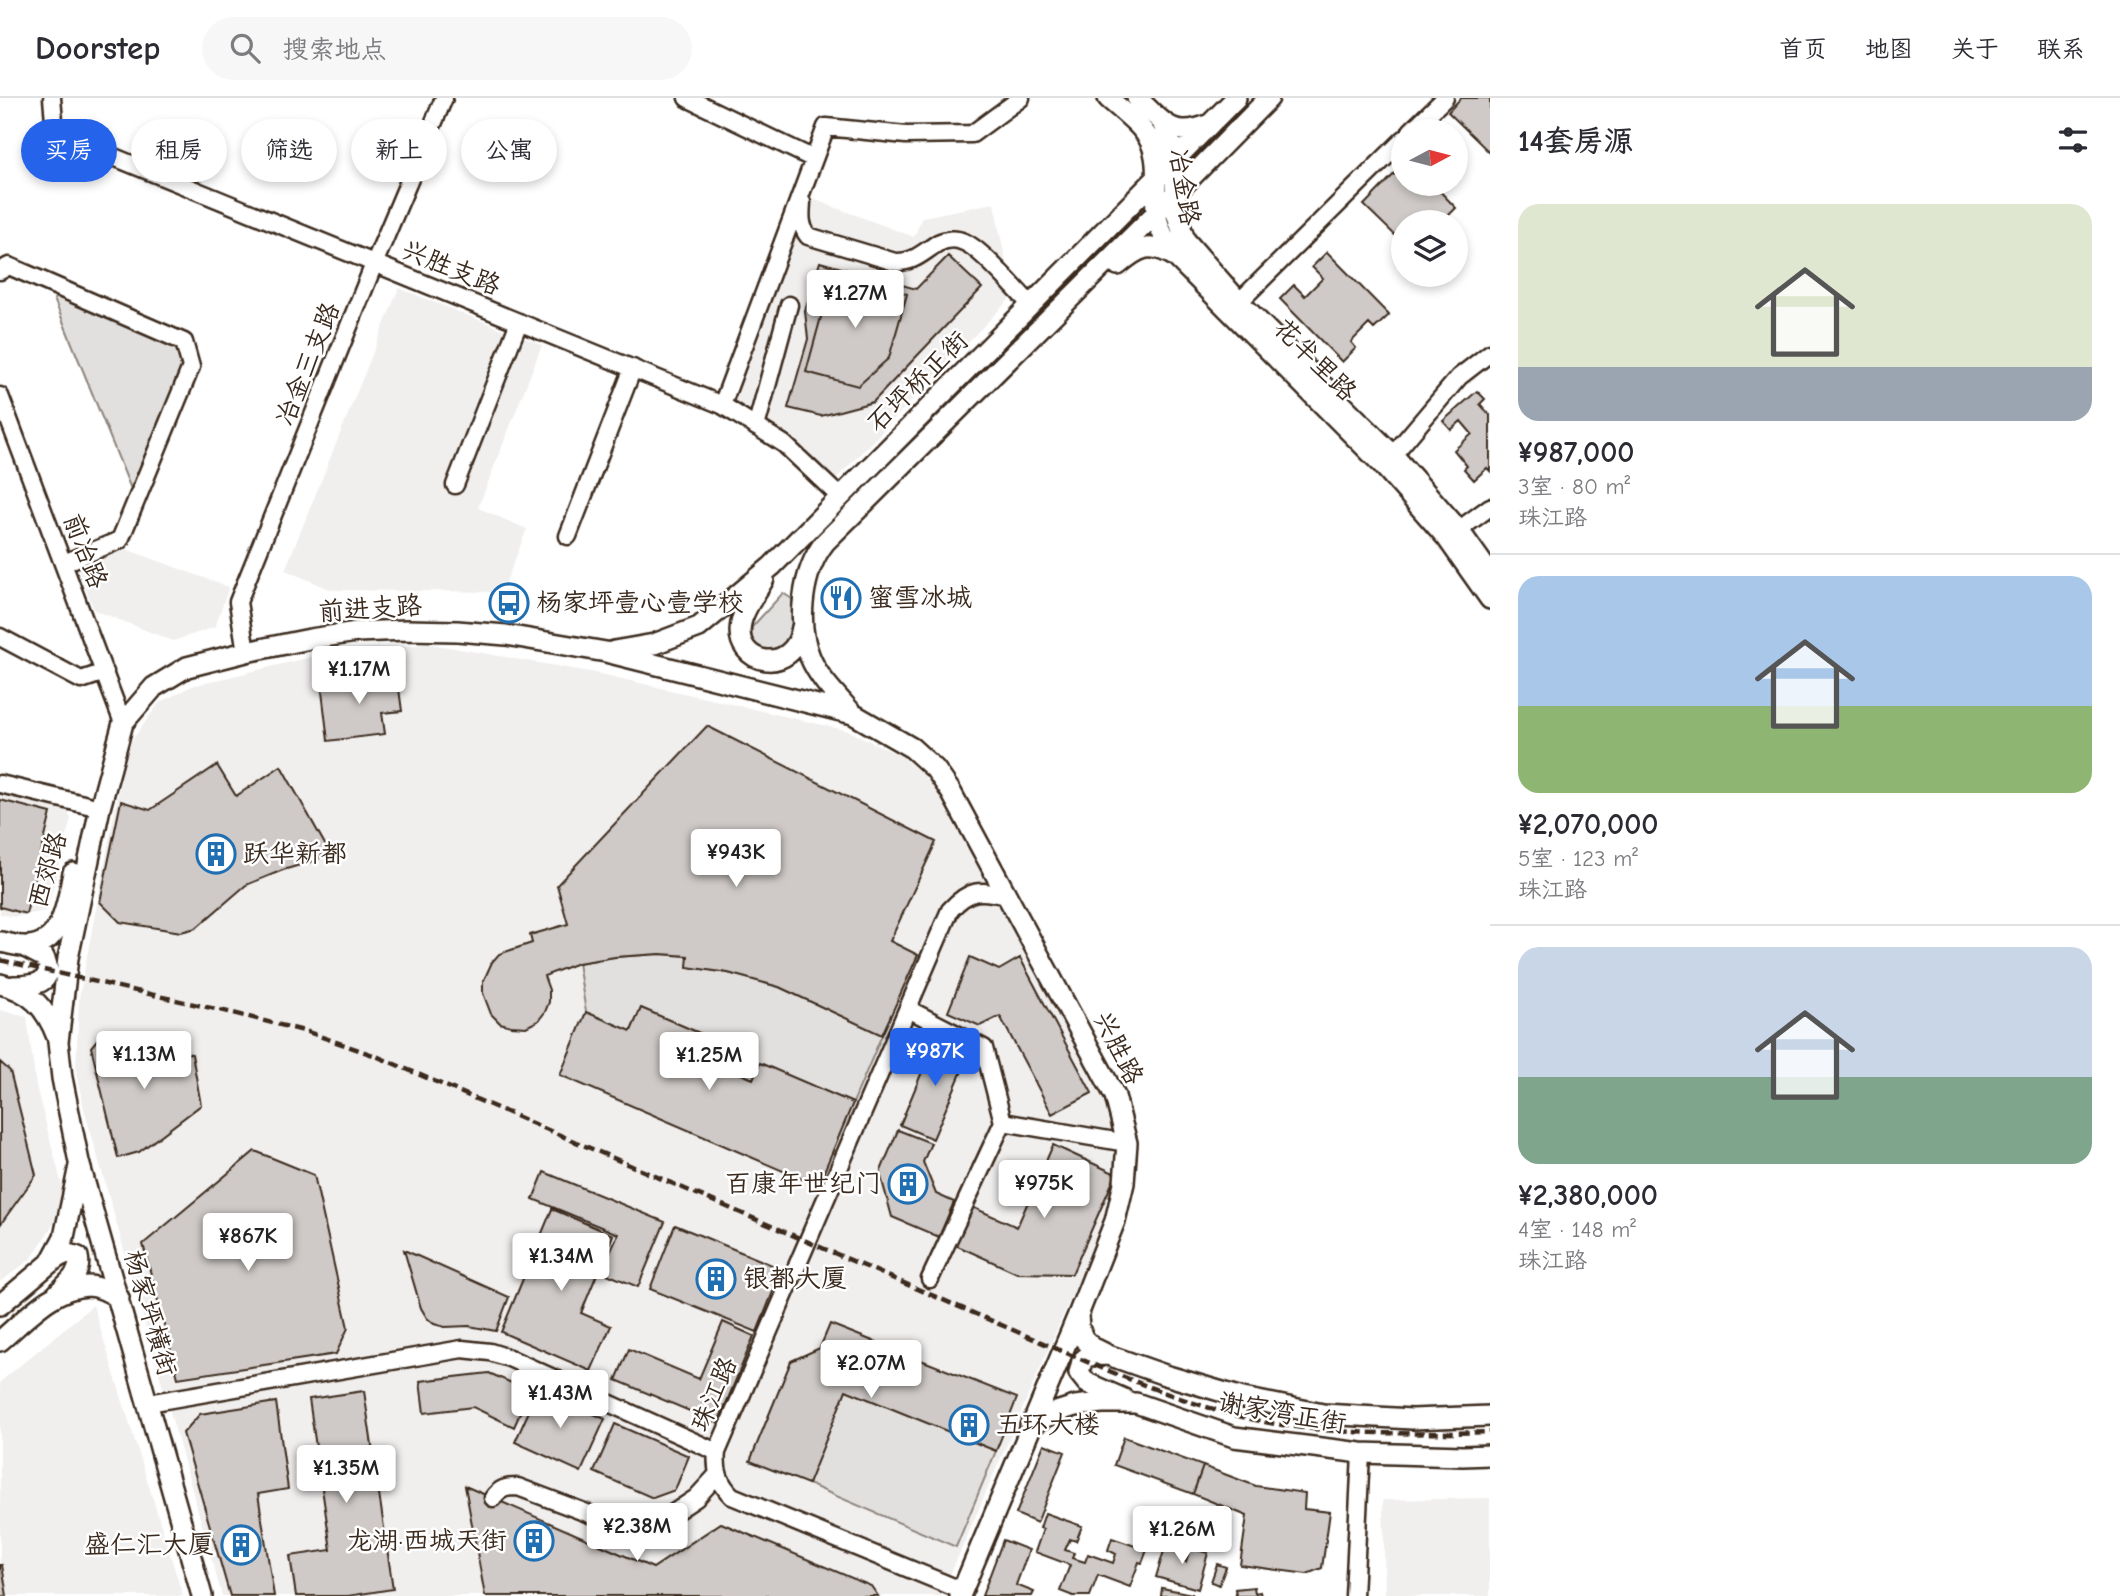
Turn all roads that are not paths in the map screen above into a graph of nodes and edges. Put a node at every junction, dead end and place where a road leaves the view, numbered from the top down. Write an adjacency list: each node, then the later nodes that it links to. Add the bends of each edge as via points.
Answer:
1 (52, 98): 24 (street, 兴胜支路, via 55,133)
2 (444, 98): 24 (street, 冶金三支路)
3 (688, 98): 16 (street)
4 (1021, 98): 16 (street, via 972,134 906,135 826,127)
5 (1108, 98): 13 (main road, 冶金路)
6 (1137, 98): 11 (main road, 冶金路)
7 (1236, 98): 12 (main road, 石坪桥正街)
8 (1269, 98): 15 (main road, 石坪桥正街)
9 (1445, 98): 10 (street)
10 (1423, 119)
11 (1161, 120): 12 (main road, 冶金路, via 1185,131); 17 (main road, 花半里路)
12 (1211, 123): 17 (main road, 石坪桥正街)
13 (1144, 132): 17 (main road); 18 (main road, 冶金路, via 1154,153)
14 (1391, 152): 27 (street)
15 (1212, 156): 17 (main road, via 1194,163); 20 (main road, 石坪桥正街)
16 (814, 159): 19 (street)
17 (1175, 161): 18 (main road, 石坪桥正街); 20 (main road, 花半里路)
18 (1157, 179): 21 (main road, 冶金路); 22 (main road, 石坪桥正街)
19 (803, 187): 29 (street, via 802,225 813,239 900,262 955,239 981,254); 34 (street)
20 (1174, 194): 21 (main road, 石坪桥正街); 23 (main road, 花半里路)
21 (1156, 213): 22 (main road, via 1139,210); 23 (main road, 冶金路, via 1165,240); 26 (main road, 石坪桥正街)
22 (1110, 226): 29 (main road, 石坪桥正街)
23 (1184, 253): 26 (main road, via 1139,249); 27 (main road, 花半里路); 40 (main road, 花半里路)
24 (374, 264): 30 (street, 兴胜支路); 48 (street, 冶金三支路, via 238,601)
25 (0, 271): 42 (street, via 9,266 184,342 191,367 120,540)
26 (1071, 297): 46 (main road, 石坪桥正街, via 825,542 810,565)
27 (1239, 302): 36 (main road, 花半里路)
28 (789, 305): 35 (street)
29 (1031, 305): 38 (main road, 石坪桥正街)
30 (519, 322): 32 (street, 兴胜支路); 37 (street)
31 (1490, 353): 36 (street, via 1459,377)
32 (633, 368): 34 (street, 兴胜支路); 41 (street)
33 (0, 396): 42 (street, 前冶路)
34 (722, 405): 35 (street, 兴胜支路)
35 (756, 427): 38 (street, 兴胜支路, via 784,444)
36 (1393, 455): 40 (main road, 花半里路)
37 (455, 485)
38 (840, 497): 43 (main road, 石坪桥正街)
39 (1490, 507): 40 (street)
40 (1453, 534): 44 (main road, 花半里路); 45 (main road, 花半里路)
41 (568, 536)
42 (64, 564): 50 (street, 前冶路)
43 (772, 566): 46 (main road, via 744,615 740,631 745,647 765,660 789,654 800,637); 49 (main road, 石坪桥正街, via 699,627 654,644)
44 (1490, 575)
45 (1490, 599)
46 (803, 614): 52 (main road, 石坪桥正街, via 810,657)
47 (0, 637): 50 (street, via 81,680)
48 (246, 652): 49 (main road, 前进支路, via 346,634 406,630 506,635); 53 (main road, 前进支路, via 187,667 154,687)
49 (606, 652): 51 (main road, 前进支路)
50 (105, 672): 53 (street, 前冶路)
51 (714, 679): 52 (main road, 兴胜路)
52 (853, 714): 56 (main road, 兴胜路, via 912,748 935,769)
53 (123, 723): 55 (main road, 前进支路)
54 (0, 784): 55 (street)
55 (100, 808): 58 (main road, 西郊路, via 83,835 61,923 44,941); 61 (main road, 前进支路, via 68,958)
56 (1007, 896): 60 (street, 珠江路, via 972,892 950,910); 63 (main road, 兴胜路, via 1115,1096)
57 (0, 942): 58 (main road)
58 (23, 946): 59 (main road, via 44,957 45,978 37,985)
59 (6, 985): 61 (main road, via 26,993 43,1009)
60 (908, 1009): 62 (street, via 984,1048); 77 (street, 珠江路)
61 (58, 1042): 64 (main road, 杨家坪横街)
62 (1003, 1122): 63 (street); 66 (street)
63 (1127, 1143): 70 (main road, 兴胜路, via 1115,1221)
64 (79, 1162): 65 (main road, via 64,1237); 68 (main road, 杨家坪横街)
65 (50, 1263): 67 (main road, via 60,1255 78,1257 75,1276); 69 (main road)
66 (930, 1279)
67 (57, 1294): 68 (main road, via 88,1286); 71 (main road)
68 (119, 1297): 73 (main road, 杨家坪横街)
69 (0, 1305)
70 (1078, 1315): 72 (main road, 谢家湾正街, via 1083,1338); 76 (main road, 兴胜路)
71 (0, 1341)
72 (1108, 1355): 74 (main road, via 1088,1356 1079,1373 1087,1384); 75 (main road, 谢家湾正街, via 1243,1398 1323,1415)
73 (149, 1403): 77 (street, 珠江路, via 463,1349 509,1359); 83 (main road, 杨家坪横街)
74 (1136, 1403): 76 (main road, 谢家湾正街, via 1075,1406); 78 (main road, 谢家湾正街, via 1234,1437)
75 (1490, 1416)
76 (1030, 1426): 82 (main road, 兴胜路)
77 (717, 1452): 80 (street)
78 (1361, 1453): 79 (main road, 谢家湾正街); 84 (street)
79 (1490, 1455)
80 (718, 1474): 81 (street, via 696,1498 645,1531 518,1487 499,1489); 82 (street, via 732,1496)
81 (492, 1498)
82 (961, 1594)
83 (202, 1596)
84 (1354, 1596)

